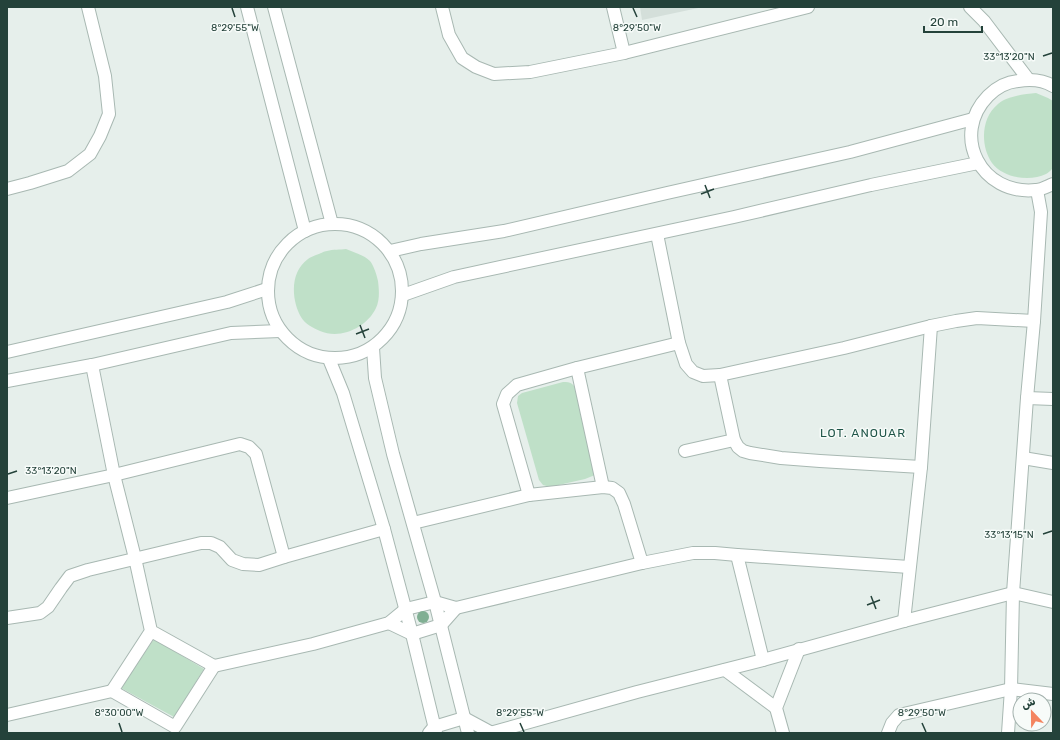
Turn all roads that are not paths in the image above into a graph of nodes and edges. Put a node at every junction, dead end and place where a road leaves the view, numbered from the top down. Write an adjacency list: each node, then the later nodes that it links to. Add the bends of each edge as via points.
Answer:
1 (88, 7): 14 (street, via 105,76 109,114 100,136 90,154 68,171)
2 (247, 7): 18 (street)
3 (274, 7): 17 (street)
4 (442, 7): 8 (street, via 449,35 462,58 494,74 530,72)
5 (613, 7): 8 (street)
6 (808, 7): 8 (street)
7 (970, 7): 9 (street, via 984,21)
8 (624, 53)
9 (1028, 80): 10 (street); 11 (street, via 1010,82 994,90 981,103)
10 (1053, 86)
11 (973, 119): 12 (street, via 971,142); 20 (street, via 850,152 504,231)
12 (978, 163): 15 (street, via 989,176 1003,186); 19 (street)
13 (1053, 184): 15 (street)
14 (7, 189)
15 (1037, 190): 16 (street)
16 (1047, 213): 23 (street)
17 (332, 224): 18 (street); 20 (street, via 354,226 374,236)
18 (305, 231): 21 (street, via 292,238 274,261)
19 (657, 234): 22 (street, via 454,277); 26 (street)
20 (390, 251): 22 (street, via 400,272)
21 (267, 289): 25 (street, via 272,318); 28 (street, via 227,302)
22 (403, 295): 27 (street, via 398,315 388,333)
23 (1034, 321): 24 (street, via 977,318); 34 (street)
24 (931, 326): 32 (street); 40 (street)
25 (280, 331): 29 (street, via 304,352); 30 (street, via 231,333)
26 (679, 343): 31 (street); 32 (street, via 686,364 693,372 703,376)
27 (373, 348): 29 (street, via 352,357); 45 (street, via 375,378)
28 (7, 352)
29 (329, 359): 46 (street, via 343,393)
30 (92, 365): 33 (street); 41 (street)
31 (577, 368): 42 (street); 43 (street, via 517,385 507,394 503,404)
32 (720, 375): 36 (street)
33 (7, 381)
34 (1027, 398): 35 (street); 38 (street)
35 (1053, 399)
36 (734, 440): 37 (street); 40 (street, via 743,451 758,454 820,462)
37 (685, 451)
38 (1023, 458): 39 (street); 52 (street)
39 (1053, 463)
40 (921, 467): 51 (street)
41 (114, 474): 44 (street); 48 (street, via 240,444 249,447 256,454); 49 (street)
42 (603, 487): 43 (street); 50 (street, via 612,488 619,493)
43 (529, 495): 45 (street)
44 (7, 498)
45 (413, 523): 53 (street)
46 (384, 529): 48 (street); 56 (street)
47 (737, 555): 50 (street, via 693,553); 51 (street); 64 (street)
48 (284, 557): 49 (street, via 259,565 243,564 232,560 220,548 211,544 201,544)
49 (135, 558): 57 (street, via 70,576 48,607 40,613); 61 (street)
50 (642, 563): 55 (street)
51 (910, 567): 58 (street)
52 (1013, 593): 54 (street); 58 (street); 67 (street)
53 (435, 602): 55 (street); 56 (street); 60 (street)
54 (1053, 602)
55 (456, 608): 60 (street)
56 (406, 610): 59 (street); 62 (street)
57 (7, 618)
58 (904, 621): 63 (street)
59 (388, 623): 62 (street); 65 (street, via 313,644)
60 (441, 625): 62 (street); 72 (street)
61 (151, 631): 65 (street); 68 (street)
62 (412, 634): 74 (street)
63 (799, 649): 64 (street); 70 (street)
64 (763, 660): 66 (street)
65 (214, 666): 73 (street)
66 (725, 670): 70 (street); 75 (street, via 637,692)
67 (1011, 689): 69 (street); 79 (street, via 898,715); 80 (street)
68 (112, 691): 71 (street); 73 (street)
69 (1053, 694)
70 (776, 708): 78 (street)
71 (7, 715)
72 (464, 718): 74 (street); 76 (street); 77 (street)
73 (176, 730)
74 (433, 731)
75 (507, 731): 77 (street)
76 (468, 733)
77 (490, 733)
78 (783, 733)
79 (888, 733)
80 (1008, 733)

